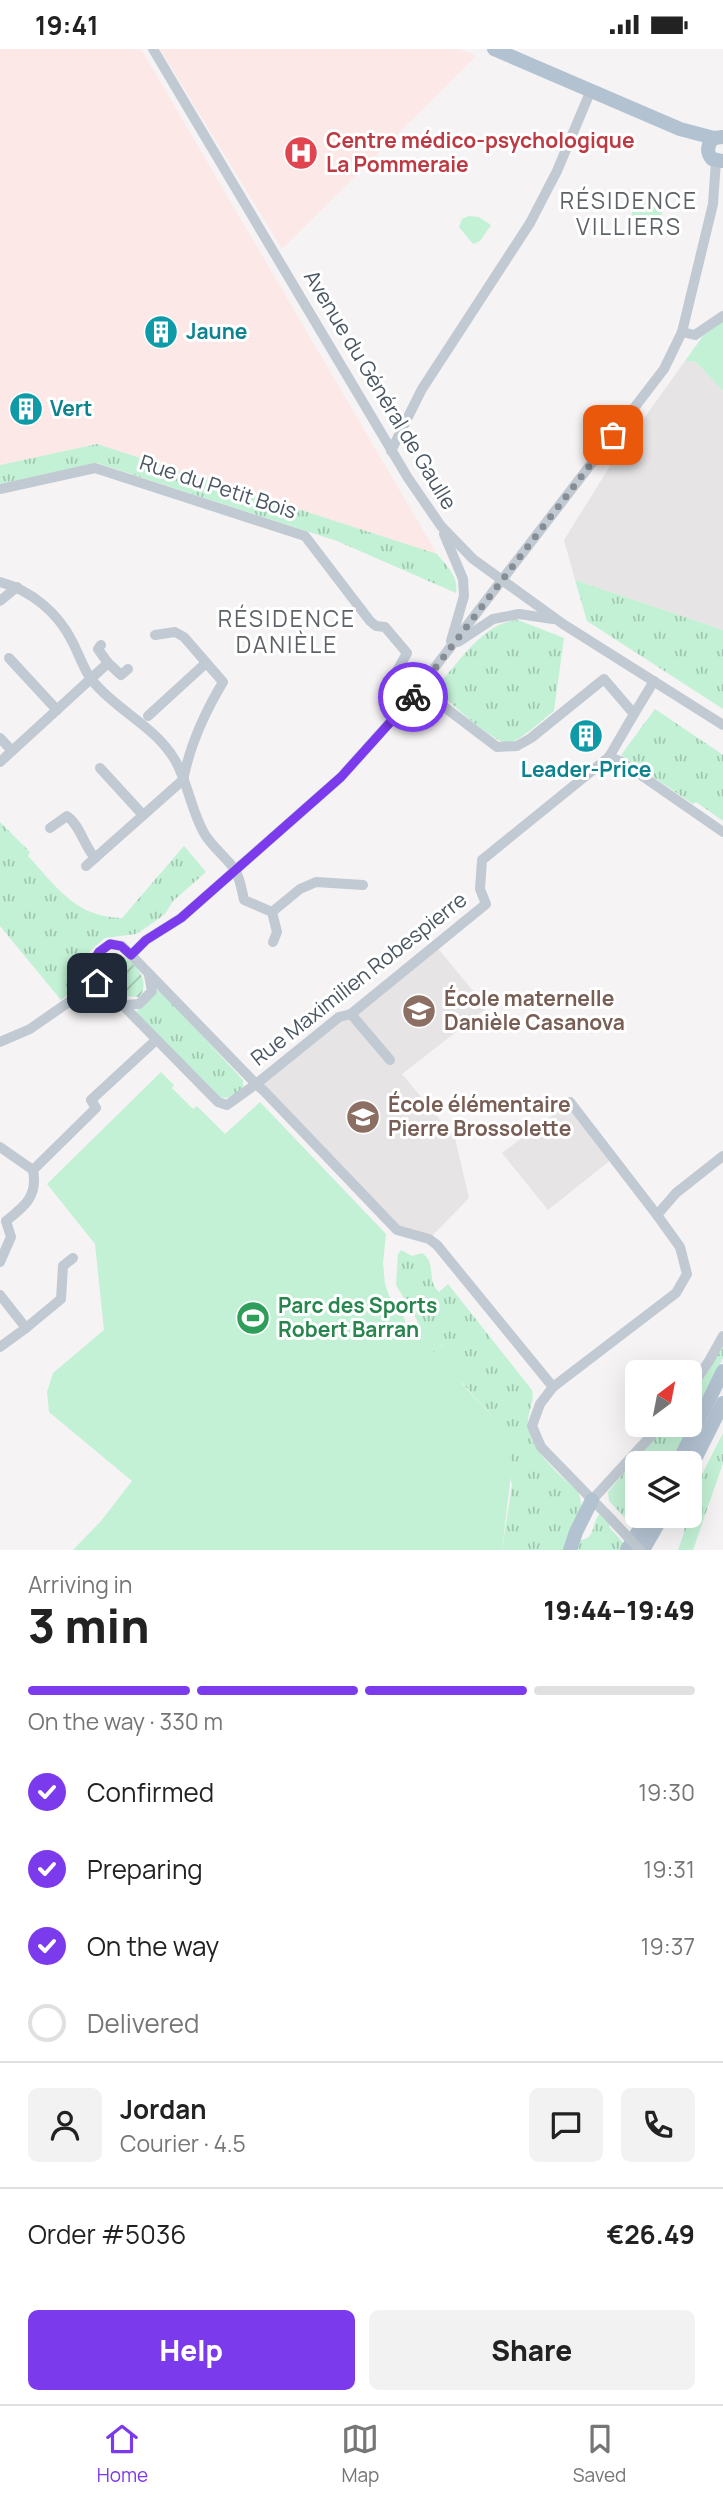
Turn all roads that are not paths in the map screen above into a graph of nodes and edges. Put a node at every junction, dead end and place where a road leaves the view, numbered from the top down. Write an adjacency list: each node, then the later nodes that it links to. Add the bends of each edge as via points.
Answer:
1 (153, 49): 7 (street, Avenue du Général de Gaulle)
2 (494, 49): 3 (main road)
3 (591, 90): 4 (main road); 7 (street, via 530,223 422,389)
4 (717, 149): 6 (street, via 713,204)
5 (723, 316): 6 (street, via 695,335)
6 (682, 332): 10 (street, via 664,369)
7 (391, 451): 9 (street, Avenue du Général de Gaulle)
8 (0, 489): 24 (street, Rue du Petit Bois, via 94,468 305,536 370,621 386,627 407,653 397,671)
9 (441, 526): 10 (street, Avenue du Général de Gaulle); 17 (street, via 463,579 464,596)
10 (500, 580): 14 (street, Avenue du Général de Gaulle); 17 (street)
11 (0, 582): 12 (street)
12 (16, 587): 13 (street); 22 (street, via 57,619)
13 (0, 601)
14 (557, 620): 17 (street, via 519,614 494,619); 23 (street, Avenue du Général de Gaulle)
15 (155, 635): 20 (street, via 175,632)
16 (101, 645): 19 (street, via 98,649)
17 (450, 647): 24 (street)
18 (9, 658): 25 (street)
19 (108, 663): 21 (street, via 121,675); 22 (street)
20 (206, 663): 27 (street); 31 (street, via 223,682)
21 (128, 669)
22 (92, 680): 25 (street); 33 (street, via 141,722)
23 (654, 681): 26 (street); 28 (street, Avenue du Général de Gaulle)
24 (419, 687): 26 (street, via 497,747 517,746 531,738 604,678); 40 (street, via 341,777)
25 (58, 711): 30 (street)
26 (634, 714): 32 (street)
27 (148, 716)
28 (723, 725)
29 (0, 738): 30 (street)
30 (12, 751): 34 (street)
31 (189, 751): 33 (street); 36 (street)
32 (609, 757): 39 (street); 48 (street, Rue Maximilien Robespierre, via 482,860 480,888 486,904)
33 (174, 759): 36 (street)
34 (0, 762)
35 (100, 768): 37 (street)
36 (184, 777): 37 (street); 40 (street, via 206,837)
37 (143, 815): 38 (street, via 91,862 64,810)
38 (50, 828)
39 (723, 832)
40 (236, 871): 42 (street, via 244,900); 44 (street)
41 (363, 885): 42 (street, via 316,882)
42 (272, 912): 43 (street, via 277,932)
43 (272, 942)
44 (131, 955): 45 (street); 46 (street, via 110,944 99,952 91,965)
45 (149, 974): 47 (street, via 152,991 139,1004); 52 (street)
46 (99, 981): 47 (street); 50 (street, via 30,1029)
47 (124, 1005): 49 (street, Rue Maximilien Robespierre)
48 (351, 1014): 51 (street); 52 (street, Rue Maximilien Robespierre, via 339,1017)
49 (156, 1040): 52 (street, Rue Maximilien Robespierre, via 218,1103 228,1105); 56 (street, via 91,1100 96,1108)
50 (0, 1042)
51 (390, 1060)
52 (256, 1084): 66 (street, via 397,1230 437,1245)
53 (570, 1102): 57 (street)
54 (0, 1147): 56 (street)
55 (723, 1156): 57 (street, via 676,1193)
56 (33, 1170): 59 (street, via 36,1185 24,1207 6,1221 12,1237)
57 (657, 1215): 66 (street, via 680,1247 687,1274 676,1293)
58 (73, 1258): 61 (street, via 63,1266 61,1299)
59 (0, 1262)
60 (0, 1295): 61 (street)
61 (26, 1328): 63 (street)
62 (723, 1336): 64 (street)
63 (0, 1347)
64 (702, 1371)
65 (723, 1371): 69 (main road)
66 (553, 1387): 71 (street, via 532,1426 541,1447)
67 (723, 1403): 70 (main road)
68 (649, 1437): 71 (street)
69 (684, 1451)
70 (699, 1451)
71 (592, 1500): 74 (main road); 76 (street, bridge)
72 (640, 1528): 75 (main road)
73 (655, 1528): 76 (main road)
74 (570, 1550)
75 (627, 1550)
76 (641, 1550)

